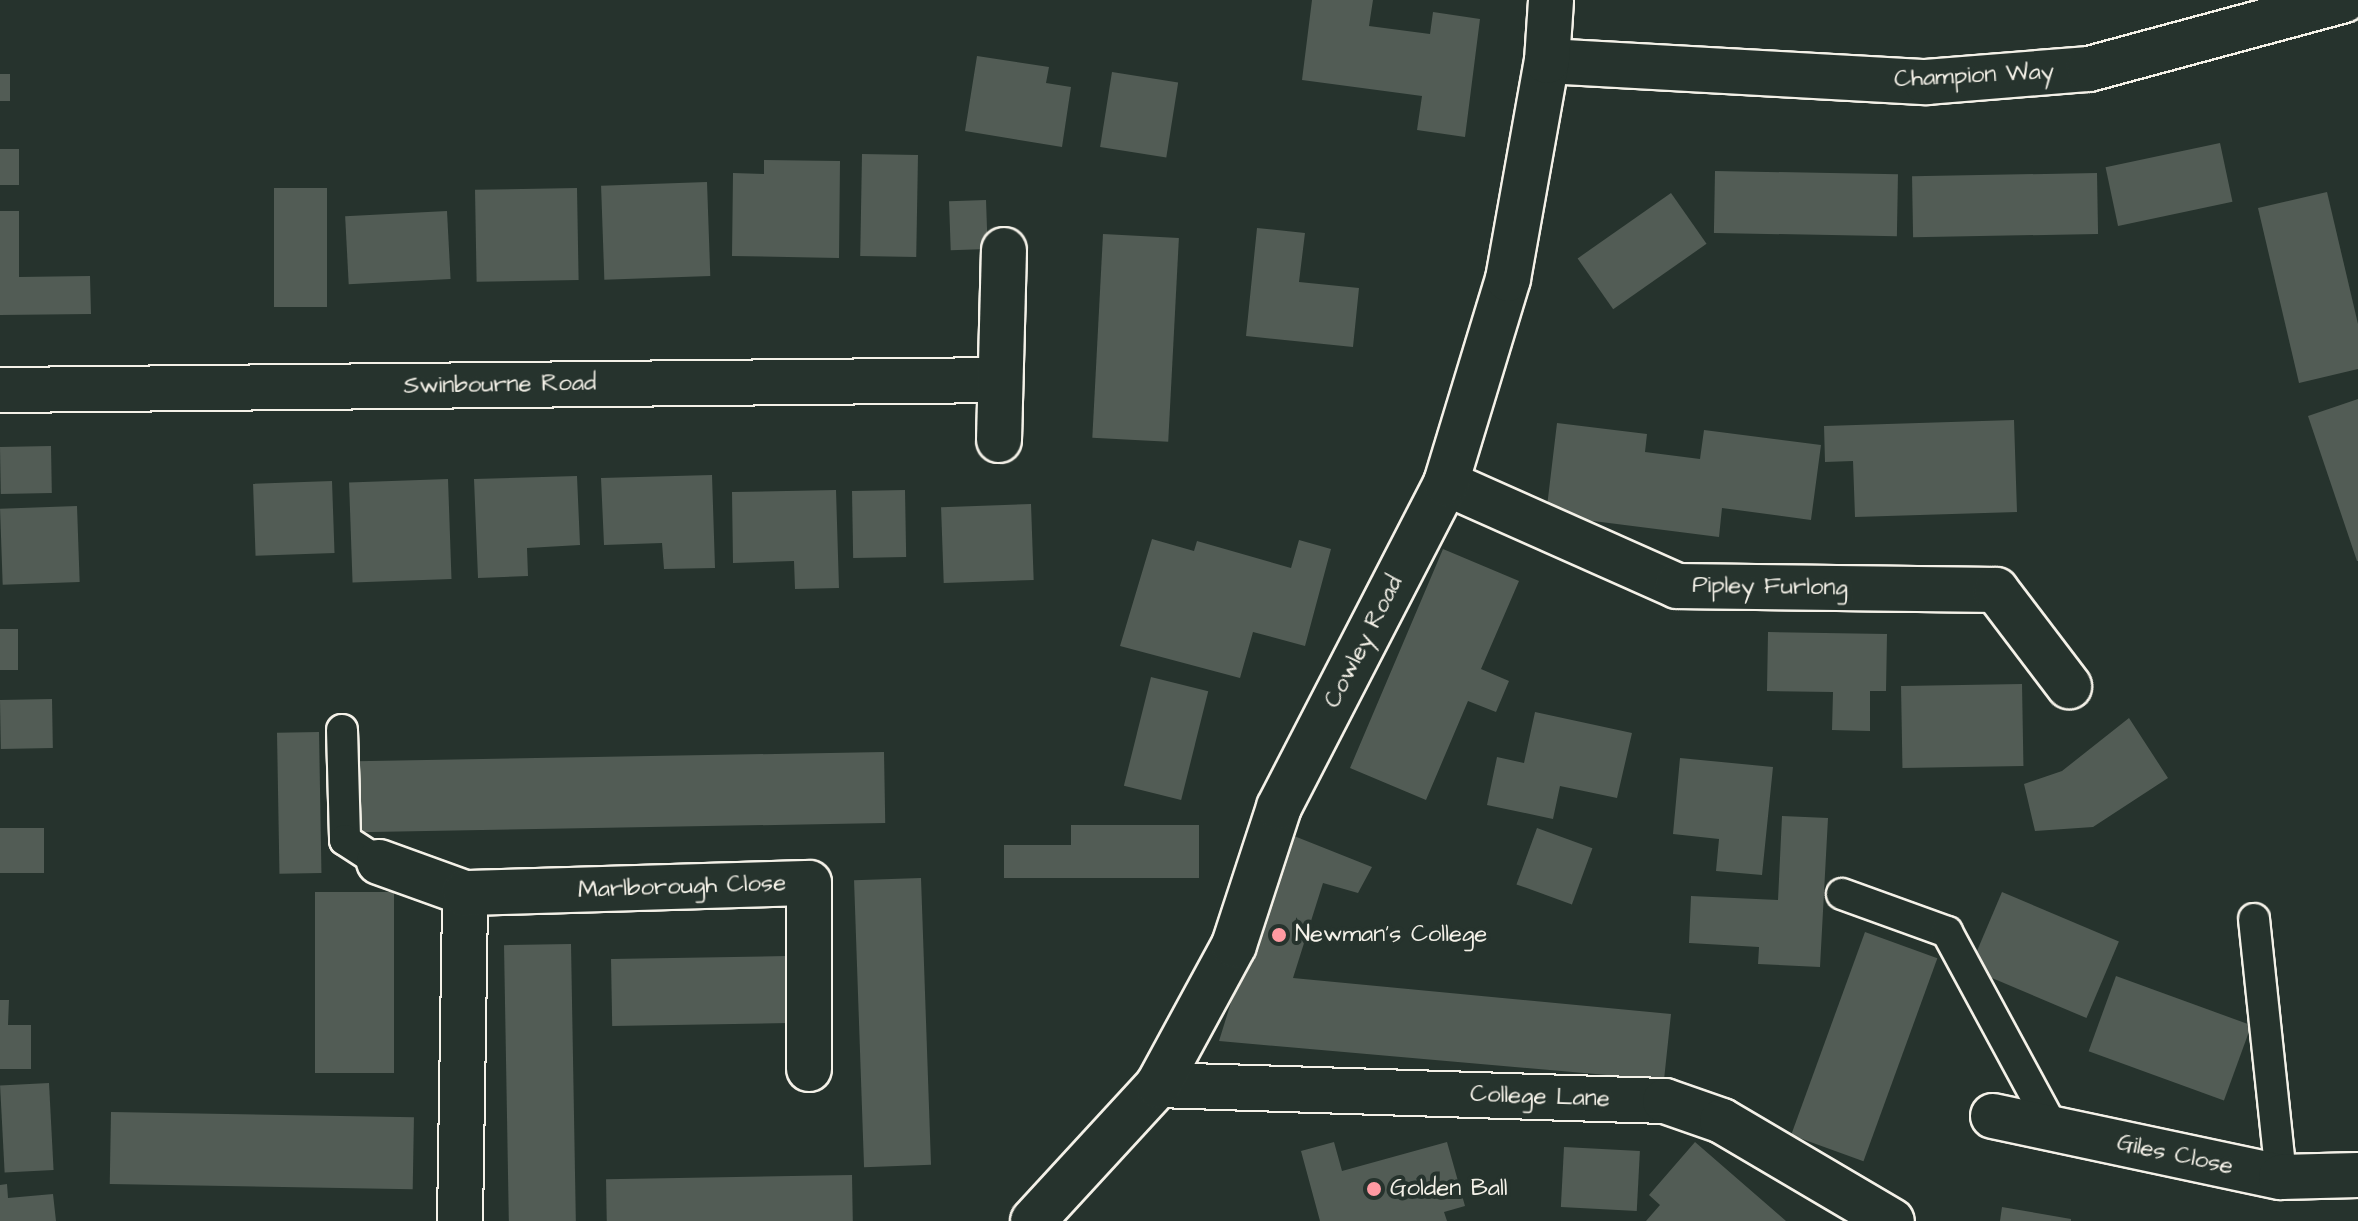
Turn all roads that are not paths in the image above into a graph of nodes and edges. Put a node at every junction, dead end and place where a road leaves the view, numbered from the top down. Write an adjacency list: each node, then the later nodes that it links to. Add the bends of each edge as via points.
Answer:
1 (2344, 0): 3 (street); 4 (street, Champion Way, via 2089,69 1926,82)
2 (1543, 4): 4 (street, Cowley Road)
3 (2358, 33)
4 (1547, 61): 9 (street, Cowley Road, via 1508,279)
5 (1004, 250): 6 (street)
6 (999, 380): 7 (street, Swinbourne Road); 8 (street)
7 (0, 390)
8 (999, 440)
9 (1446, 483): 10 (street, Pipley Furlong, via 1677,586 1996,590); 17 (street, Cowley Road, via 1279,807 1234,945)
10 (2069, 686)
11 (342, 730): 12 (lane, via 345,840)
12 (379, 862): 13 (street, Marlborough Close)
13 (465, 893): 16 (street, Marlborough Close, via 809,883); 22 (street)
14 (1842, 894): 19 (lane, via 1947,932)
15 (2254, 919): 21 (lane)
16 (809, 1069)
17 (1158, 1085): 23 (street, Cowley Road); 24 (street, College Lane, via 1665,1101 1722,1121)
18 (1993, 1116): 19 (street, Giles Close)
19 (2054, 1130): 21 (street, Giles Close)
20 (2358, 1175): 21 (street, Giles Close)
21 (2281, 1177)
22 (460, 1221)
23 (1033, 1221)
24 (1892, 1221)

